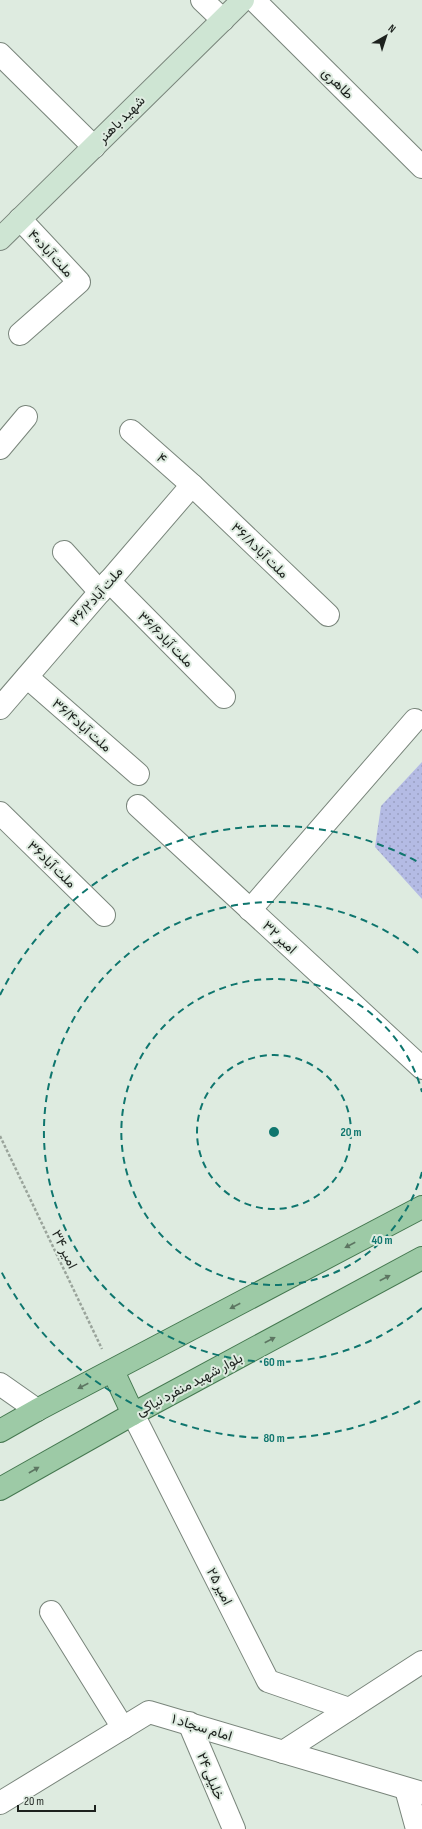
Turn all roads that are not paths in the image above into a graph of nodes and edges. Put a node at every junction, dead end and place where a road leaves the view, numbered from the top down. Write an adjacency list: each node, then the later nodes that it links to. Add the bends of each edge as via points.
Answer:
1 (202, 0): 4 (street)
2 (243, 0): 4 (street, شهید باهنر)
3 (254, 0): 7 (street, طاهری)
4 (223, 20): 6 (street, شهید باهنر)
5 (0, 54): 6 (street)
6 (94, 147): 8 (street, شهید باهنر)
7 (422, 167)
8 (20, 219): 9 (street, شهید باهنر); 10 (street, ملت آباد۴۰, via 79,282)
9 (0, 239)
10 (20, 334)
11 (26, 417): 13 (street)
12 (131, 431): 14 (street, ۴)
13 (0, 448)
14 (192, 485): 16 (street, ملت آباد۳۶/۲); 17 (street, ملت آباد۳۶/۸)
15 (64, 552): 16 (street, ملت آباد۳۶/۶)
16 (104, 587): 18 (street, ملت آباد۳۶/۲); 19 (street, ملت آباد۳۶/۶)
17 (328, 615)
18 (27, 677): 20 (street, ملت آباد۳۶/۲); 22 (street, ملت آباد۳۶/۴)
19 (224, 697)
20 (0, 708)
21 (415, 720): 25 (street)
22 (138, 774)
23 (138, 806): 25 (street, امیر ۳۲)
24 (0, 813): 26 (street, ملت آباد۳۶)
25 (250, 910): 27 (street, امیر ۳۲)
26 (104, 915)
27 (422, 1068)
28 (422, 1208): 30 (main road, one-way to 30)
29 (422, 1258): 33 (main road, بلوار شهید منفرد نیاکی, one-way to 29)
30 (113, 1371): 32 (main road, one-way to 32); 33 (main road)
31 (0, 1384): 32 (street)
32 (37, 1410): 34 (main road)
33 (133, 1414): 35 (main road, بلوار شهید منفرد نیاکی, one-way to 33); 38 (street, امیر ۲۵, via 268,1681)
34 (0, 1431)
35 (0, 1489)
36 (51, 1612): 40 (street)
37 (422, 1662): 38 (street)
38 (350, 1709): 41 (street)
39 (189, 1723): 40 (street, امام سجاد ۱, via 149,1712); 41 (street, امام سجاد ۱); 44 (street, خلیلی ۲۴)
40 (123, 1728): 43 (street, امام سجاد ۱)
41 (283, 1752): 42 (street, امام سجاد ۱)
42 (414, 1791): 45 (street)
43 (0, 1803)
44 (234, 1829)
45 (417, 1829)

